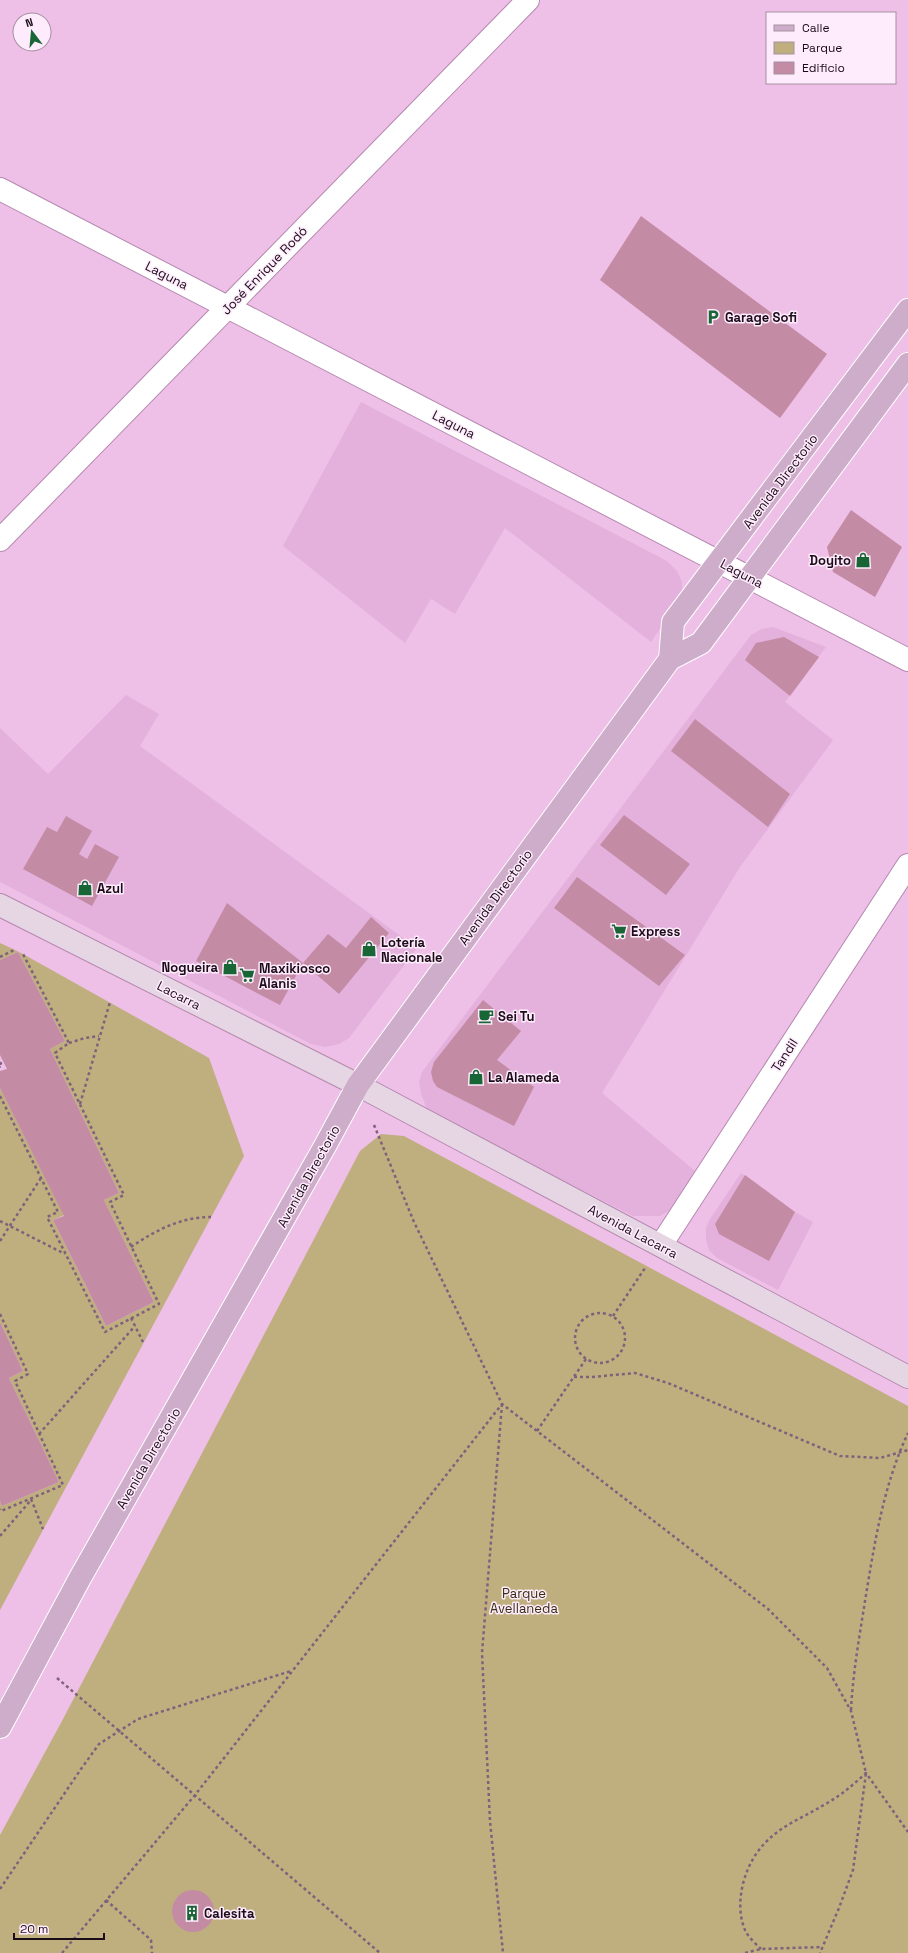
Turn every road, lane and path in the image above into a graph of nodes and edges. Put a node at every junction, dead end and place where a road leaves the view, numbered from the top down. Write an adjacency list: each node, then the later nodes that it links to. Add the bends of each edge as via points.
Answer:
1 (528, 0): 3 (street, José Enrique Rodó)
2 (0, 189): 3 (street, Laguna)
3 (228, 306): 6 (street, José Enrique Rodó); 7 (street, Laguna)
4 (908, 310): 7 (main road, Avenida Directorio)
5 (908, 364): 8 (main road, Avenida Directorio)
6 (0, 540)
7 (720, 561): 8 (street, Laguna); 9 (main road, Avenida Directorio, via 673,622)
8 (750, 578): 9 (main road, Avenida Directorio, via 701,644); 10 (street, Laguna)
9 (670, 659): 21 (main road, Avenida Directorio)
10 (908, 660)
11 (908, 865): 29 (street, Tandil)
12 (0, 905): 21 (street, Lacarra)
13 (14, 950): 15 (path)
14 (23, 954): 18 (path)
15 (0, 957)
16 (110, 1002): 17 (path)
17 (99, 1036): 18 (path); 23 (path)
18 (69, 1043): 23 (path, via 55,1053)
19 (0, 1062): 20 (path)
20 (0, 1067)
21 (358, 1085): 29 (street, Avenida Lacarra); 40 (path, via 414,1222); 50 (main road, Avenida Directorio)
22 (0, 1096): 24 (path)
23 (80, 1105): 30 (path, via 124,1195 110,1202)
24 (41, 1178): 27 (path); 31 (path, via 58,1212 47,1217)
25 (211, 1217): 30 (path, via 183,1219)
26 (0, 1221): 27 (path)
27 (10, 1226): 28 (path); 31 (path)
28 (0, 1240)
29 (661, 1245): 33 (path); 39 (street, Avenida Lacarra)
30 (131, 1247): 34 (path, via 158,1304)
31 (66, 1254): 34 (path, via 105,1332)
32 (0, 1314): 43 (path, via 28,1374 15,1381)
33 (613, 1316): 37 (path, via 596,1312 581,1321 574,1336 580,1353); 37 (path, via 619,1321 625,1335 622,1351 613,1359 602,1363)
34 (131, 1318): 35 (path)
35 (135, 1326): 36 (path); 43 (path)
36 (143, 1342)
37 (586, 1359): 38 (path)
38 (574, 1377): 41 (path); 45 (path, via 635,1373 668,1383 840,1456 880,1458)
39 (908, 1377)
40 (502, 1404): 41 (path); 51 (path); 65 (path, via 482,1653 490,1821)
41 (537, 1431): 52 (path, via 768,1609 827,1668)
42 (908, 1433): 45 (path)
43 (39, 1434): 46 (path, via 63,1485)
44 (908, 1450): 45 (path)
45 (899, 1452): 52 (path, via 876,1535 853,1673)
46 (31, 1499): 47 (path, via 1,1511); 48 (path); 49 (path)
47 (0, 1509)
48 (43, 1529)
49 (0, 1536)
50 (36, 1660): 53 (main road, Avenida Directorio); 54 (path)
51 (291, 1671): 54 (path, via 158,1712); 56 (path)
52 (851, 1711): 55 (path)
53 (0, 1727)
54 (118, 1730): 56 (path); 58 (path, via 100,1744 81,1769)
55 (866, 1773): 57 (path); 60 (path, via 853,1870); 61 (path, via 846,1791 767,1840 751,1862 742,1888 740,1911 746,1932)
56 (194, 1795): 59 (path); 64 (path)
57 (908, 1832)
58 (0, 1889)
59 (106, 1900): 62 (path); 63 (path, via 151,1940)
60 (823, 1946): 61 (path); 67 (path)
61 (761, 1949): 66 (path)
62 (62, 1953)
63 (152, 1953)
64 (380, 1953)
65 (503, 1953)
66 (745, 1953)
67 (820, 1953)

